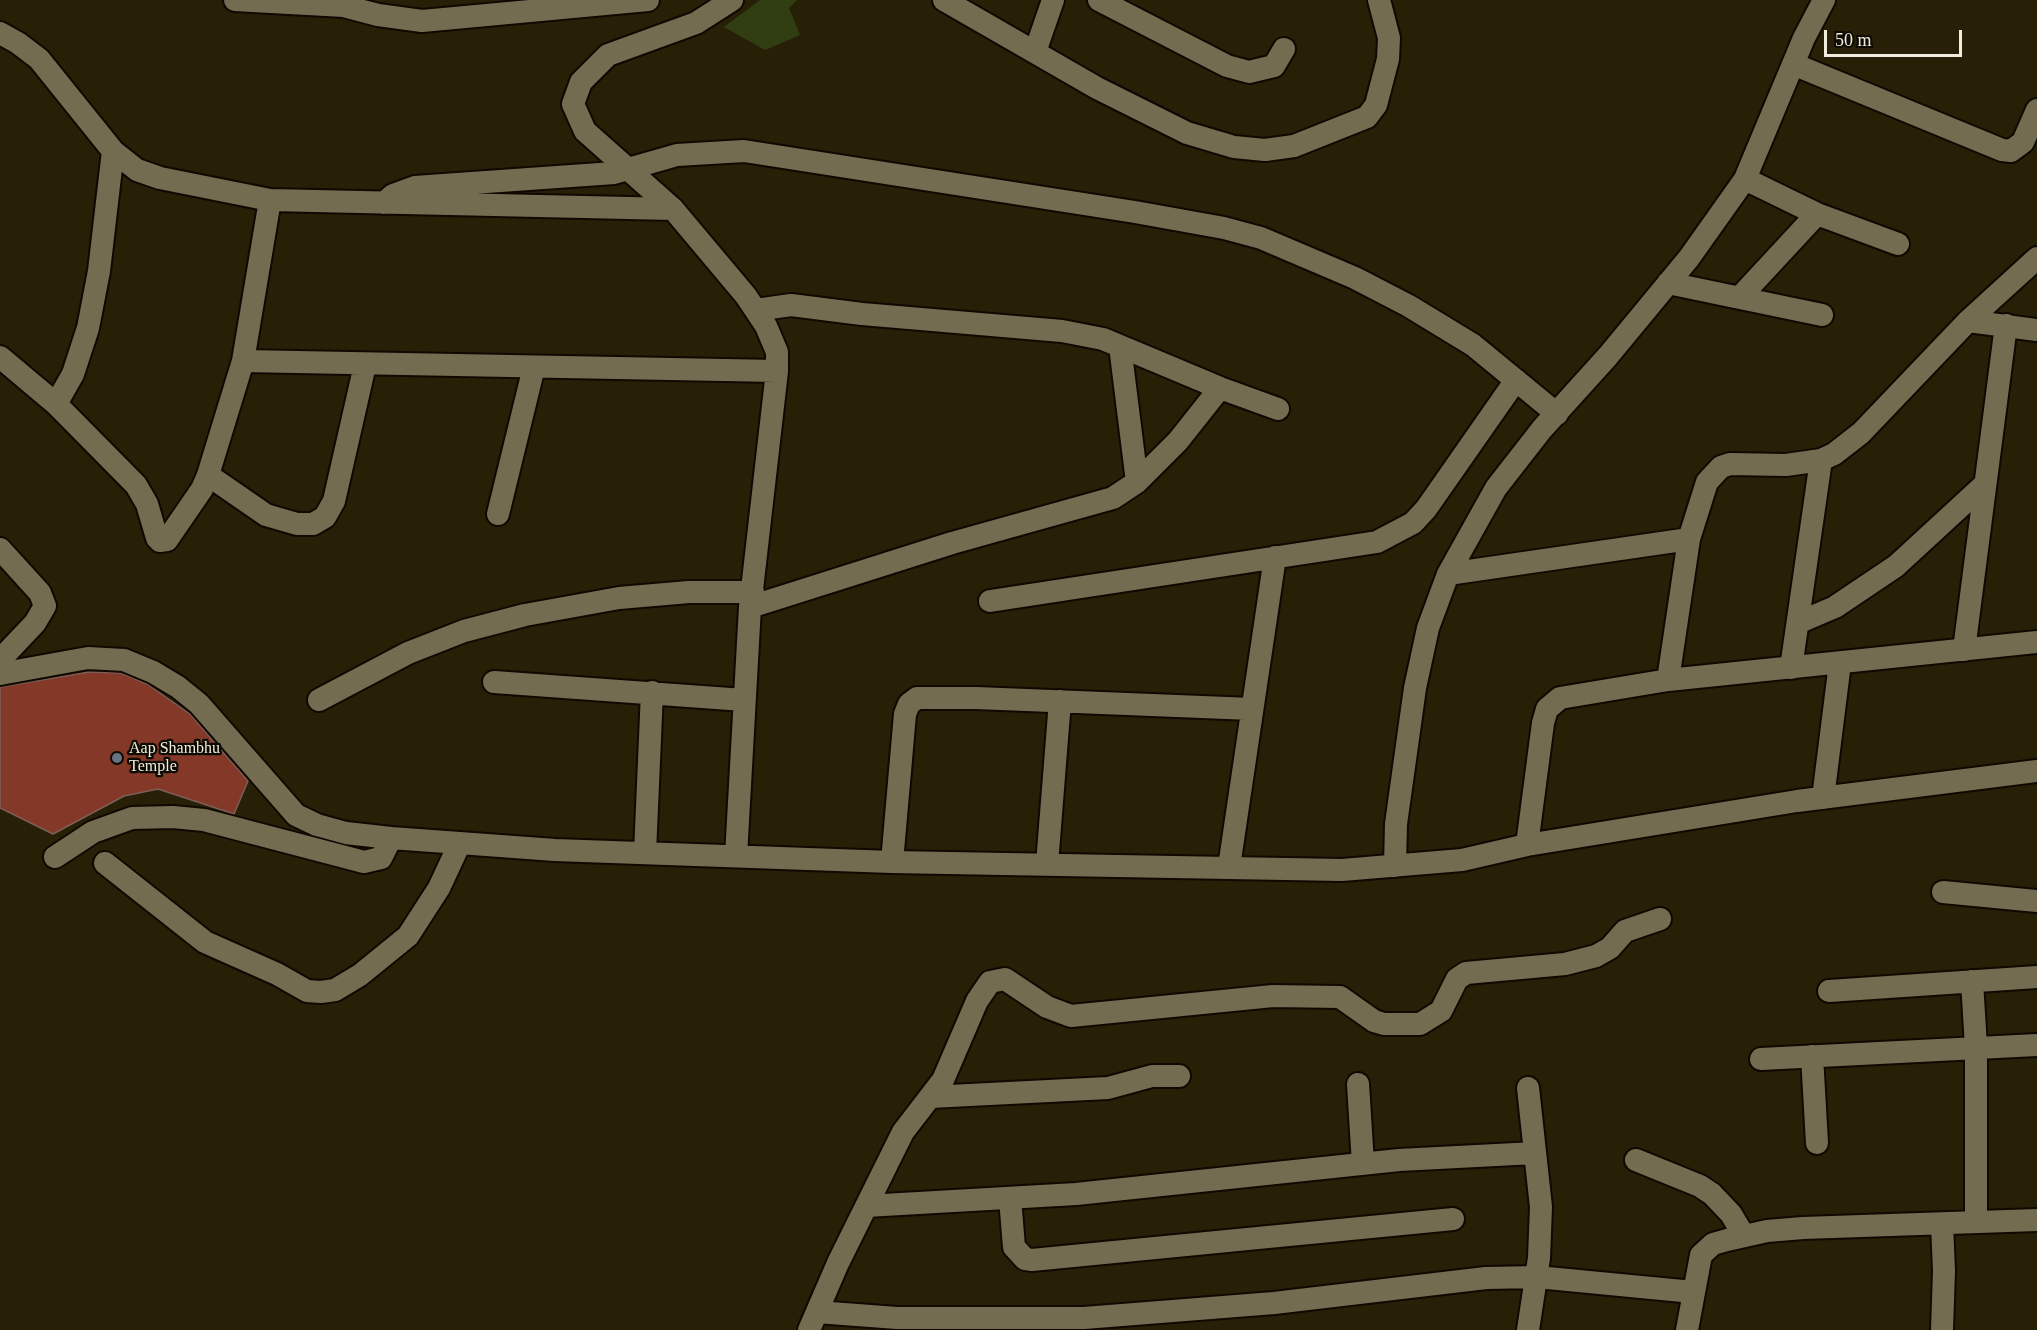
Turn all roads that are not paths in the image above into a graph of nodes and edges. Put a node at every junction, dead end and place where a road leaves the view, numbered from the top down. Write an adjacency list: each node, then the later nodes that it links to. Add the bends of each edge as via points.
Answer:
1 (235, 0): 9 (street, via 344,6 378,15)
2 (648, 0): 9 (street)
3 (944, 0): 12 (street)
4 (1053, 0): 12 (street)
5 (1099, 0): 11 (street, via 1227,66 1249,72 1274,66)
6 (1378, 0): 12 (street, via 1389,38 1389,59 1376,105 1367,117 1353,125 1280,149 1234,147 1187,133)
7 (1824, 0): 13 (street)
8 (721, 2): 16 (street, via 696,23 608,55 581,82 573,104 577,118 585,131)
9 (423, 10)
10 (0, 33): 15 (street, via 39,59)
11 (1284, 49)
12 (1035, 52)
13 (1793, 64): 14 (street, via 2002,150 2011,151 2023,142); 17 (street)
14 (2037, 110)
15 (113, 151): 18 (street, via 137,170 160,178); 39 (street, via 88,328 73,374)
16 (629, 168): 19 (street, via 615,173 415,187); 20 (street); 37 (street, via 677,155 718,151 769,153 1224,228 1300,254 1410,306 1473,345)
17 (1745, 179): 21 (street); 24 (street)
18 (270, 200): 19 (street); 33 (street)
19 (384, 203): 20 (street)
20 (673, 210): 26 (street)
21 (1817, 214): 22 (street); 25 (street)
22 (1898, 244)
23 (2037, 258): 28 (street)
24 (1668, 283): 25 (street); 41 (street)
25 (1741, 296): 27 (street)
26 (756, 309): 31 (street, via 791,304 862,314 1007,325 1062,331); 36 (street, via 777,352)
27 (1822, 315)
28 (1968, 321): 29 (street); 42 (street, via 1861,433)
29 (2006, 325): 30 (street); 45 (street)
30 (2037, 330)
31 (1120, 346): 38 (street); 44 (street)
32 (0, 357): 39 (street)
33 (243, 361): 34 (street); 43 (street)
34 (365, 365): 35 (street); 43 (street, via 334,501 325,517 313,524 297,524 266,515)
35 (534, 367): 36 (street); 46 (street)
36 (777, 371): 51 (street)
37 (1516, 380): 41 (street); 49 (street, via 1452,476 1413,523 1377,542)
38 (1220, 388): 40 (street); 44 (street, via 1178,441)
39 (57, 404): 43 (street, via 136,485 160,541 172,535)
40 (1278, 409)
41 (1557, 414): 50 (street, via 1496,488)
42 (1821, 460): 47 (street, via 1721,467 1707,482); 53 (street)
43 (208, 475)
44 (1137, 482): 51 (street, via 1113,498)
45 (1985, 484): 53 (street, via 1896,566 1835,606); 55 (street)
46 (498, 514)
47 (1689, 538): 50 (street); 60 (street)
48 (0, 549): 56 (street, via 40,593 45,606 39,618)
49 (1275, 557): 52 (street); 66 (street)
50 (1448, 574): 78 (street, via 1428,628 1417,678 1396,824)
51 (751, 599): 63 (street, via 689,592 620,598 525,615 464,631 408,653); 64 (street)
52 (990, 601)
53 (1800, 622): 58 (street)
54 (2037, 642): 55 (street)
55 (1964, 650): 57 (street)
56 (0, 660)
57 (1840, 663): 58 (street); 68 (street)
58 (1791, 668): 60 (street)
59 (0, 674): 69 (street, via 88,658 124,660 137,665 178,687 199,704 296,814 346,833)
60 (1668, 680): 71 (street, via 1560,698 1547,709)
61 (494, 682): 62 (street)
62 (652, 692): 64 (street); 72 (street)
63 (319, 700)
64 (744, 700): 74 (street)
65 (1060, 701): 66 (street); 75 (street, via 926,697 909,704); 77 (street)
66 (1252, 709): 79 (street)
67 (2037, 771): 68 (street)
68 (1822, 798): 71 (street)
69 (391, 838): 70 (street); 73 (street, via 381,858 364,862 204,820 132,818 93,832)
70 (459, 845): 72 (street); 76 (street, via 439,888 408,936 360,975 335,990 321,992 307,991 205,942)
71 (1527, 845): 78 (street, via 1462,860)
72 (645, 853): 74 (street)
73 (55, 856)
74 (736, 856): 75 (street)
75 (892, 862): 77 (street)
76 (105, 863)
77 (1047, 864): 79 (street)
78 (1395, 866): 79 (street, via 1342,870)
79 (1229, 867)
80 (1943, 892): 81 (street)
81 (2037, 901)
82 (1660, 919): 93 (street, via 1624,932 1610,948 1596,956 1565,964 1466,973 1457,979 1441,1011 1420,1024 1374,1021 1340,997 1273,996 1071,1016 1047,1007 1005,979 996,979 984,989 943,1080)
83 (2037, 977): 84 (street)
84 (1972, 981): 85 (street); 87 (street)
85 (1829, 991)
86 (2037, 1045): 87 (street)
87 (1976, 1047): 88 (street); 102 (street)
88 (1812, 1056): 89 (street); 94 (street)
89 (1761, 1059)
90 (1179, 1076): 93 (street, via 1143,1078 1108,1088)
91 (1358, 1084): 97 (street)
92 (1528, 1088): 95 (street)
93 (930, 1097): 99 (street, via 903,1132)
94 (1817, 1143)
95 (1535, 1154): 97 (street); 105 (street, via 1541,1207)
96 (1636, 1160): 104 (street, via 1712,1194)
97 (1363, 1164): 98 (street)
98 (1010, 1198): 99 (street); 100 (street, via 1014,1247 1025,1259 1032,1260)
99 (866, 1206): 107 (street)
100 (1454, 1219)
101 (2037, 1220): 102 (street)
102 (1976, 1222): 103 (street)
103 (1942, 1224): 104 (street, via 1803,1228); 110 (street)
104 (1744, 1236): 106 (street, via 1713,1244 1701,1255)
105 (1537, 1277): 106 (street); 107 (street, via 1486,1278 1274,1303 1084,1318); 108 (street)
106 (1693, 1292): 109 (street)
107 (813, 1321)
108 (1528, 1330)
109 (1687, 1330)
110 (1942, 1330)

